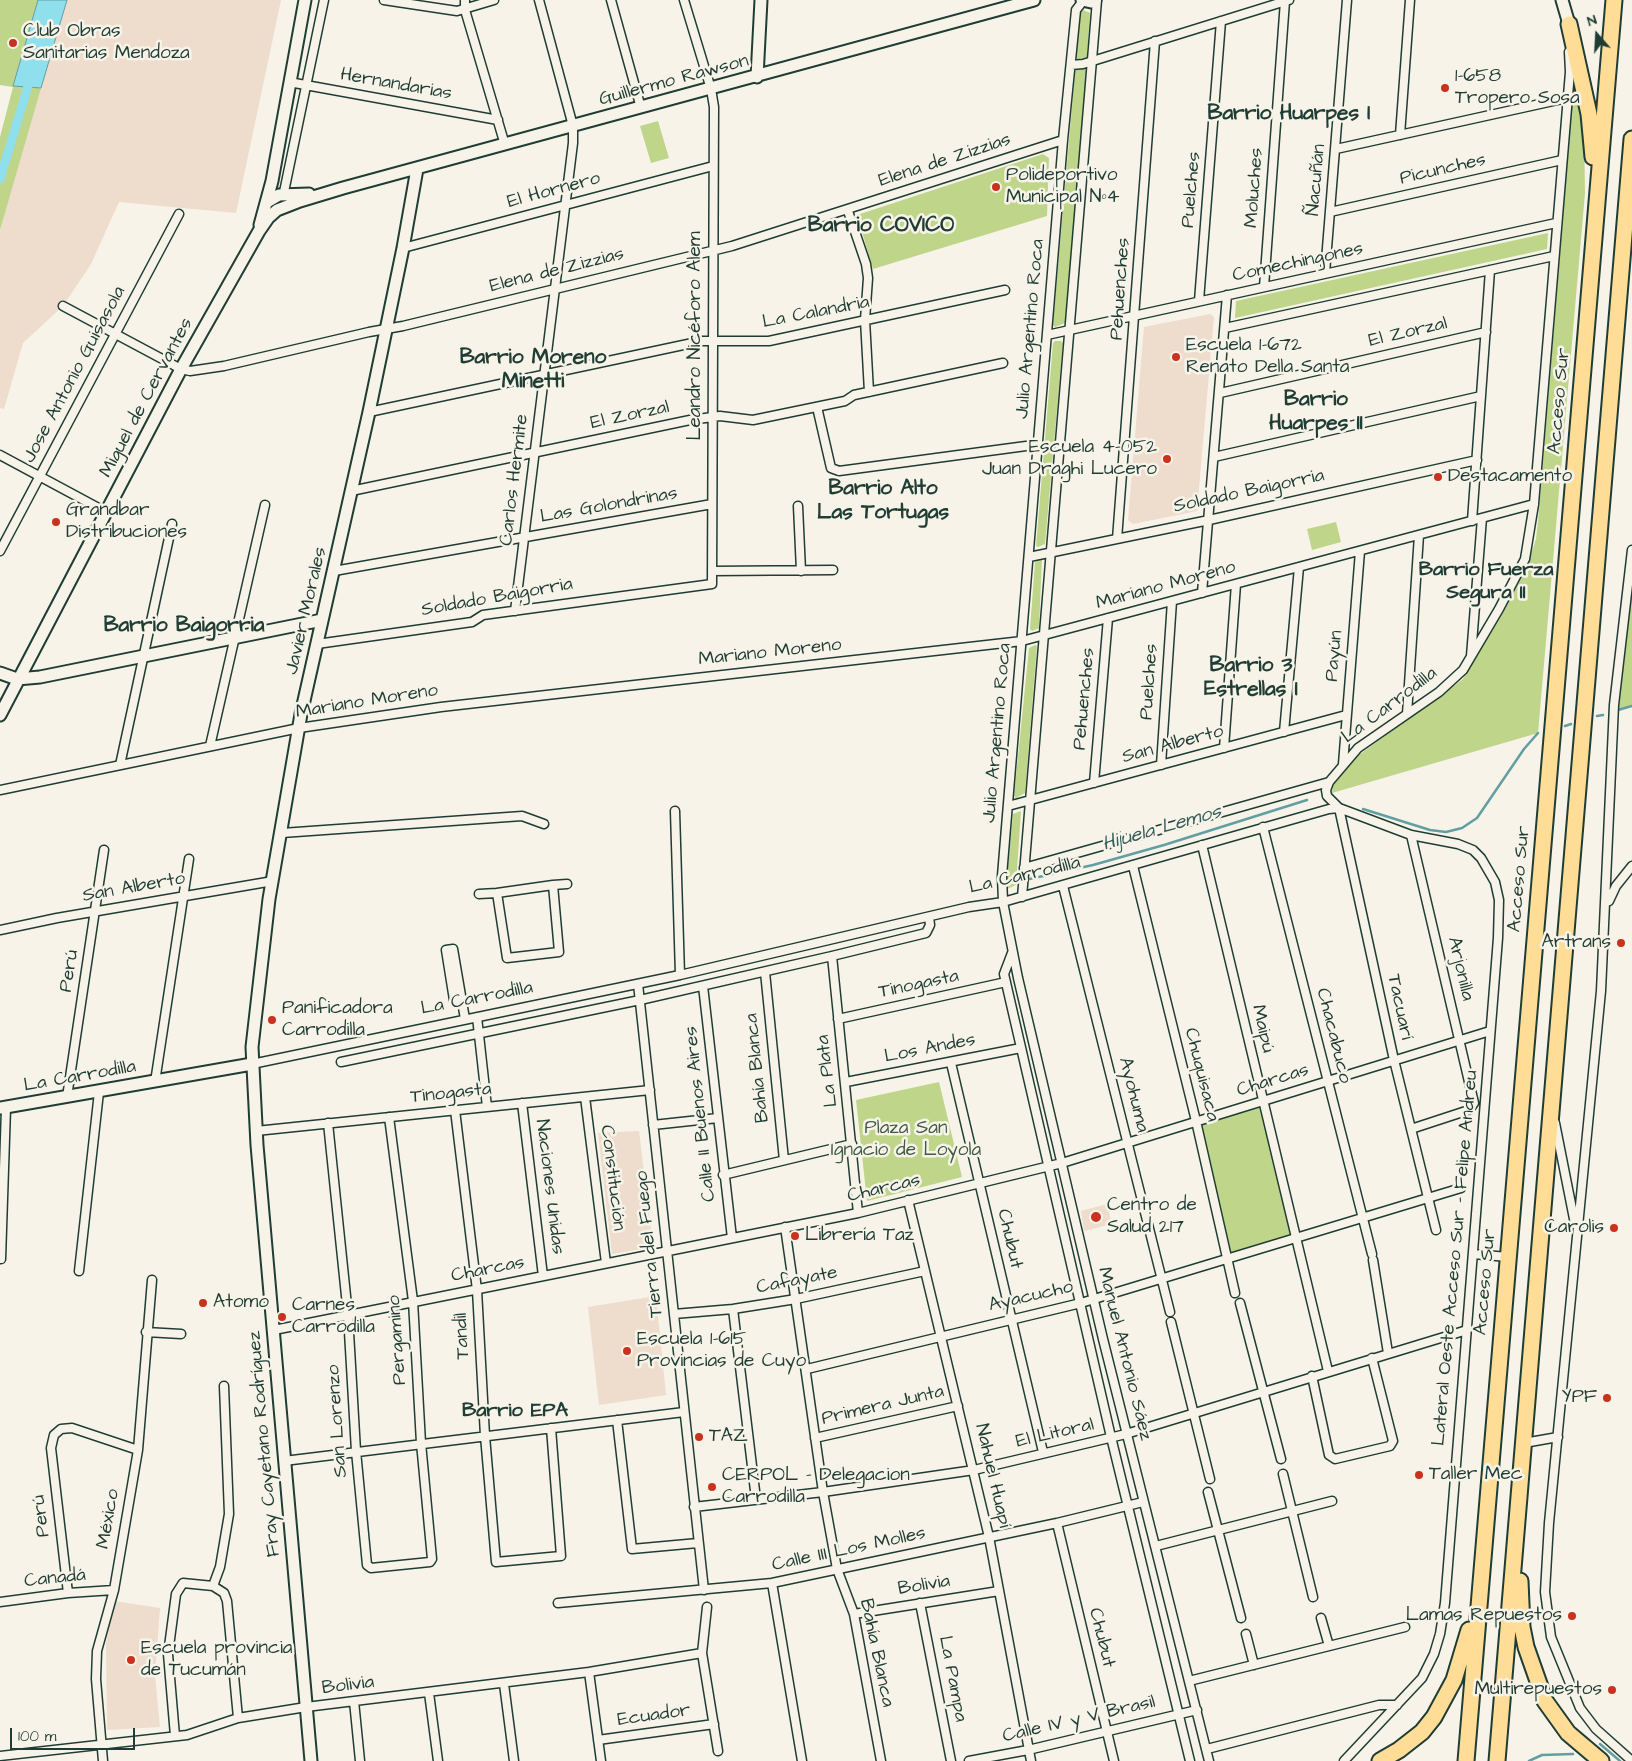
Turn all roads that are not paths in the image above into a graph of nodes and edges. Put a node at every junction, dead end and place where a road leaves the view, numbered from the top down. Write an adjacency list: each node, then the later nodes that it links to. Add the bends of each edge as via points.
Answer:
1 (305, 0): 25 (street, Miguel de Cervantes)
2 (324, 0): 26 (street)
3 (384, 0): 18 (street, via 450,11)
4 (465, 0): 18 (street)
5 (494, 0): 18 (street)
6 (539, 0): 31 (street, Carlos Hermite)
7 (612, 0): 29 (street)
8 (684, 0): 27 (street, Leandro Nicéforo Alem)
9 (761, 0): 24 (street)
10 (1034, 0): 24 (street, Guillermo Rawson)
11 (1083, 0): 12 (street); 23 (street, Julio Argentino Roca, via 1076,10)
12 (1096, 0): 22 (street, Julio Argentino Roca)
13 (1347, 0): 36 (street, Ñacuñán)
14 (1410, 0): 32 (street)
15 (1562, 0): 20 (street)
16 (1614, 0): 105 (highway, Acceso Sur)
17 (1288, 1): 19 (street); 56 (street, Moluches)
18 (465, 10): 30 (street)
19 (1221, 21): 21 (street); 60 (street, Puelches)
20 (1569, 24): 28 (street, La Carrodilla); 105 (highway, via 1589,114 1593,160 1565,502)
21 (1155, 41): 22 (street); 62 (street, Pehuenches)
22 (1093, 60): 23 (street); 66 (street, Julio Argentino Roca)
23 (1071, 65): 34 (street, Julio Argentino Roca)
24 (757, 77): 27 (street, Guillermo Rawson)
25 (288, 82): 26 (street, Hernandarias); 40 (street, Miguel de Cervantes)
26 (306, 86): 30 (street, Hernandarias); 40 (street)
27 (711, 89): 29 (street, Guillermo Rawson); 38 (street, Leandro Nicéforo Alem, via 714,107)
28 (1567, 98): 32 (street); 37 (street, La Carrodilla)
29 (641, 108): 31 (street, Guillermo Rawson)
30 (498, 120): 35 (street)
31 (573, 126): 35 (street, Guillermo Rawson); 43 (street, Carlos Hermite, via 574,143)
32 (1400, 135): 36 (street)
33 (1632, 139): 71 (highway)
34 (1063, 140): 44 (street, Elena de Zizzias); 69 (street, Julio Argentino Roca)
35 (505, 145): 39 (street, Guillermo Rawson)
36 (1336, 149): 45 (street, Ñacuñán)
37 (1562, 160): 45 (street, Picunches); 48 (street, La Carrodilla)
38 (713, 166): 43 (street, El Hornero); 52 (street, Leandro Nicéforo Alem)
39 (417, 168): 41 (street, Guillermo Rawson); 51 (street, Javier Morales)
40 (274, 191): 41 (street, Guillermo Rawson); 42 (street, via 279,204); 50 (street, Miguel de Cervantes)
41 (323, 194): 42 (street, Guillermo Rawson)
42 (290, 204): 47 (street, Guillermo Rawson)
43 (565, 205): 51 (street, El Hornero); 57 (street, Carlos Hermite)
44 (848, 211): 52 (street, Elena de Zizzias); 63 (street, via 866,264)
45 (1330, 212): 55 (street, Ñacuñán)
46 (178, 214): 68 (street, Jose Antonio Guisasola)
47 (270, 216): 50 (street, Miguel de Cervantes)
48 (1556, 223): 53 (street, La Carrodilla); 55 (street, Comechingones)
49 (1632, 224): 71 (highway)
50 (259, 231): 73 (street, Miguel de Cervantes)
51 (403, 248): 65 (street, Javier Morales)
52 (714, 250): 57 (street, Elena de Zizzias); 70 (street, Leandro Nicéforo Alem)
53 (1554, 256): 54 (street); 89 (street, La Carrodilla)
54 (1490, 270): 64 (street); 67 (street)
55 (1326, 273): 56 (street, Comechingones)
56 (1264, 287): 59 (street, Comechingones)
57 (555, 288): 65 (street, Elena de Zizzias); 74 (street, Carlos Hermite)
58 (1005, 290): 63 (street, La Calandria)
59 (1227, 295): 60 (street, Comechingones); 64 (street)
60 (1199, 301): 62 (street, Comechingones)
61 (63, 306): 68 (street)
62 (1135, 316): 66 (street, Comechingones); 99 (street, Pehuenches)
63 (865, 320): 70 (street, La Calandria, via 768,341); 75 (street)
64 (1225, 328): 76 (street)
65 (386, 329): 73 (street, Elena de Zizzias, via 224,366); 79 (street, Javier Morales)
66 (1070, 330): 69 (street, Comechingones); 103 (street, Julio Argentino Roca)
67 (1486, 332): 76 (street, El Zorzal); 77 (street)
68 (115, 334): 73 (street); 86 (street, Jose Antonio Guisasola)
69 (1047, 335): 104 (street, Julio Argentino Roca)
70 (714, 340): 74 (street, La Calandria); 80 (street, Leandro Nicéforo Alem)
71 (1616, 345): 198 (highway)
72 (1003, 363): 75 (street, El Zorzal)
73 (181, 370): 92 (street, Miguel de Cervantes)
74 (544, 374): 79 (street, La Calandria); 82 (street, Carlos Hermite)
75 (869, 392): 78 (street, El Zorzal)
76 (1220, 393): 84 (street)
77 (1481, 396): 84 (street); 85 (street)
78 (818, 406): 80 (street, El Zorzal, via 753,420); 81 (street, via 831,468 839,471)
79 (369, 412): 87 (street, Javier Morales)
80 (712, 417): 82 (street, El Zorzal); 88 (street, Leandro Nicéforo Alem)
81 (1026, 446)
82 (535, 452): 87 (street, El Zorzal); 98 (street, Carlos Hermite)
83 (0, 455): 86 (street)
84 (1214, 456): 94 (street)
85 (1476, 460): 94 (street, Soldado Baigorria); 95 (street)
86 (41, 476): 92 (street); 101 (street, Jose Antonio Guisasola)
87 (351, 491): 108 (street, Javier Morales)
88 (712, 504): 98 (street, Las Golondrinas); 109 (street, Leandro Nicéforo Alem)
89 (1534, 504): 93 (street, Mariano Moreno); 123 (street, La Carrodilla, via 1525,559)
90 (265, 505): 119 (street)
91 (798, 506): 110 (street)
92 (106, 512): 125 (street, Miguel de Cervantes)
93 (1482, 518): 95 (street, Mariano Moreno); 123 (street)
94 (1209, 520): 99 (street, Soldado Baigorria); 113 (street)
95 (1472, 521): 97 (street, Mariano Moreno)
96 (172, 524): 122 (street)
97 (1419, 535): 102 (street, Mariano Moreno); 126 (street)
98 (525, 537): 108 (street, Las Golondrinas); 115 (street, Carlos Hermite)
99 (1117, 539): 103 (street, Soldado Baigorria)
100 (1632, 550): 163 (street, via 1614,712)
101 (0, 551)
102 (1360, 551): 106 (street, Mariano Moreno); 128 (street, Payún)
103 (1050, 553): 104 (street, Soldado Baigorria); 118 (street, Julio Argentino Roca)
104 (1029, 556): 120 (street, Julio Argentino Roca)
105 (1568, 557): 226 (highway, Acceso Sur)
106 (1299, 567): 112 (street, Mariano Moreno); 130 (street)
107 (834, 570): 110 (street)
108 (334, 571): 117 (street, Javier Morales)
109 (712, 571): 110 (street); 111 (street, Leandro Nicéforo Alem)
110 (801, 571)
111 (712, 584): 115 (street, Soldado Baigorria)
112 (1236, 584): 113 (street, Mariano Moreno); 132 (street)
113 (1202, 593): 114 (street, Mariano Moreno)
114 (1172, 601): 116 (street, Mariano Moreno); 135 (street, Puelches)
115 (515, 610): 121 (street, Soldado Baigorria, via 483,614 472,622)
116 (1108, 618): 118 (street, Mariano Moreno); 137 (street, Pehuenches)
117 (322, 620): 119 (street); 121 (street, Javier Morales)
118 (1045, 635): 120 (street, Mariano Moreno); 140 (street, Julio Argentino Roca)
119 (235, 638): 122 (street); 131 (street)
120 (1022, 641): 129 (street, Mariano Moreno, via 517,697); 141 (street, Julio Argentino Roca)
121 (317, 644): 129 (street, Javier Morales)
122 (143, 656): 125 (street); 134 (street)
123 (1471, 658): 126 (street, La Carrodilla, via 1453,680)
124 (0, 673): 125 (street)
125 (17, 679): 127 (street, Miguel de Cervantes)
126 (1407, 714): 133 (street, La Carrodilla, via 1358,748)
127 (0, 715)
128 (1346, 715): 130 (street, San Alberto); 133 (street, Payún)
129 (299, 728): 131 (street, Mariano Moreno); 146 (street, Javier Morales)
130 (1284, 732): 132 (street, San Alberto)
131 (210, 746): 134 (street, Mariano Moreno)
132 (1224, 748): 135 (street, San Alberto)
133 (1343, 764): 136 (street, La Carrodilla)
134 (120, 765): 138 (street, Mariano Moreno)
135 (1161, 765): 137 (street, San Alberto)
136 (1329, 782): 139 (street, La Carrodilla); 153 (street, La Carrodilla)
137 (1094, 783): 140 (street, San Alberto)
138 (0, 790)
139 (1327, 794): 142 (street, Tacuarí)
140 (1030, 801): 141 (street, San Alberto); 153 (street, Julio Argentino Roca)
141 (1008, 806): 162 (street, Julio Argentino Roca)
142 (1339, 808): 145 (street, La Carrodilla); 147 (street); 183 (street, Tacuarí)
143 (675, 810): 170 (street)
144 (544, 824): 146 (street, via 522,816)
145 (1262, 827): 148 (street, La Carrodilla); 187 (street, Chacabuco)
146 (282, 833): 154 (street, Javier Morales)
147 (1411, 835): 179 (street, Lateral Oeste Acceso Sur - Felipe Andreu, via 1473,850 1495,882 1499,900); 181 (street, Arjonilla)
148 (1202, 845): 151 (street, La Carrodilla); 194 (street, Maipú)
149 (104, 850): 164 (street, Perú)
150 (189, 859): 160 (street)
151 (1133, 866): 157 (street, La Carrodilla); 202 (street, Chuquisaca)
152 (1632, 866): 163 (street, via 1616,886)
153 (1024, 868): 161 (street, Julio Argentino Roca)
154 (273, 881): 160 (street, San Alberto); 186 (street, Javier Morales)
155 (567, 884): 156 (street)
156 (554, 885): 158 (street); 158 (street, via 559,952 507,958)
157 (1063, 886): 161 (street, La Carrodilla); 207 (street, Ayohuma)
158 (497, 893): 159 (street)
159 (479, 894)
160 (184, 896): 164 (street, San Alberto); 188 (street)
161 (1022, 897): 162 (street, La Carrodilla)
162 (1003, 902): 165 (street, La Carrodilla); 167 (street, Manuel Antonio Sáez)
163 (1606, 908): 221 (street)
164 (96, 911): 166 (street, San Alberto); 193 (street, Perú)
165 (929, 917): 168 (street, La Carrodilla, via 926,933); 170 (street, La Carrodilla)
166 (0, 930)
167 (1012, 953): 171 (street, Manuel Antonio Sáez, via 1005,971); 210 (street, Manuel Antonio Sáez)
168 (832, 956): 169 (street, La Carrodilla); 178 (street, La Plata)
169 (765, 972): 173 (street, La Carrodilla); 209 (street, Bahía Blanca)
170 (680, 975): 172 (street, La Carrodilla)
171 (1006, 982): 178 (street, Tinogasta); 182 (street, Manuel Antonio Sáez)
172 (638, 984): 175 (street, Tierra del Fuego); 176 (street, La Carrodilla)
173 (703, 986): 175 (street, La Carrodilla); 201 (street, Calle II Buenos Aires)
174 (461, 999): 174 (street, via 453,949 446,950 454,1000); 177 (street)
175 (640, 1000): 180 (street, La Carrodilla); 190 (street, Tierra del Fuego)
176 (477, 1017): 177 (street, La Carrodilla); 180 (street)
177 (465, 1019): 186 (street, La Carrodilla)
178 (838, 1019): 189 (street, La Plata)
179 (1490, 1031): 181 (street, Charcas); 225 (street, Lateral Oeste Acceso Sur - Felipe Andreu)
180 (480, 1033): 184 (street, La Carrodilla); 196 (street)
181 (1460, 1040): 183 (street, Charcas); 205 (street, Arjonilla, via 1474,1104 1469,1110)
182 (1021, 1048): 185 (street, Los Andes); 211 (street, Manuel Antonio Sáez)
183 (1394, 1060): 187 (street, Charcas); 205 (street, Tacuarí)
184 (341, 1062)
185 (951, 1063): 189 (street, Los Andes); 213 (street, Chubut)
186 (252, 1064): 188 (street, La Carrodilla); 206 (street, Fray Cayetano Rodríguez)
187 (1328, 1081): 194 (street, Charcas); 218 (street, Chacabuco)
188 (155, 1082): 191 (street, La Carrodilla)
189 (846, 1082): 208 (street, La Plata)
190 (650, 1090): 192 (street, Tinogasta); 204 (street, Tierra del Fuego)
191 (99, 1092): 193 (street, La Carrodilla); 230 (street)
192 (585, 1096): 195 (street, Tinogasta); 229 (street, Constitución)
193 (67, 1097): 197 (street, La Carrodilla)
194 (1263, 1101): 202 (street, Charcas); 222 (street, Maipú)
195 (522, 1103): 196 (street, Tinogasta); 232 (street, Naciones Unidas)
196 (487, 1107): 199 (street, Tinogasta)
197 (3, 1108): 228 (street)
198 (1552, 1108): 221 (street); 272 (highway)
199 (456, 1110): 200 (street, Tinogasta); 235 (street, Tandil)
200 (389, 1117): 203 (street, Tinogasta); 239 (street, Pergamino)
201 (718, 1118): 204 (street); 212 (street, Calle II Buenos Aires)
202 (1196, 1121): 207 (street, Charcas); 227 (street, Chuquisaca)
203 (328, 1123): 206 (street, Tinogasta); 245 (street, San Lorenzo)
204 (653, 1125): 224 (street, Tierra del Fuego)
205 (1411, 1129): 215 (street, Tacuarí)
206 (256, 1131): 248 (street, Fray Cayetano Rodríguez)
207 (1128, 1142): 210 (street, Charcas); 233 (street, Ayohuma)
208 (852, 1144): 209 (street); 217 (street, La Plata)
209 (784, 1160): 212 (street)
210 (1062, 1163): 211 (street, Charcas); 238 (street, Manuel Antonio Sáez)
211 (1049, 1166): 213 (street, Charcas); 240 (street, Manuel Antonio Sáez)
212 (723, 1174): 223 (street, Calle II Buenos Aires)
213 (978, 1183): 216 (street, Charcas); 246 (street, Chubut)
214 (1460, 1188): 215 (street, Ayacucho)
215 (1428, 1198): 218 (street, Ayacucho); 220 (street, Tacuarí)
216 (908, 1200): 217 (street, Charcas); 231 (street, Nahuel Huapí)
217 (858, 1213): 219 (street, Charcas)
218 (1363, 1217): 222 (street, Ayacucho); 253 (street, Chacabuco)
219 (785, 1227): 223 (street, Charcas); 237 (street, Bahía Blanca)
220 (1436, 1230)
221 (1577, 1234): 268 (street)
222 (1296, 1237): 227 (street, Ayacucho); 256 (street, Maipú)
223 (732, 1238): 224 (street, Charcas)
224 (666, 1251): 229 (street, Charcas); 244 (street, Tierra del Fuego)
225 (1473, 1254): 226 (street); 249 (street, Lateral Oeste Acceso Sur - Felipe Andreu)
226 (1508, 1257): 261 (highway, Acceso Sur)
227 (1227, 1258): 233 (street, Ayacucho); 236 (street, Chuquisaca)
228 (1, 1259)
229 (606, 1263): 232 (street, Charcas)
230 (79, 1271)
231 (925, 1271): 237 (street, Cafayate); 252 (street, Nahuel Huapí)
232 (543, 1276): 235 (street, Charcas)
233 (1162, 1277): 238 (street, Ayacucho); 243 (street, Ayohuma)
234 (152, 1280): 250 (street, México)
235 (477, 1290): 239 (street, Charcas); 267 (street, Tandil)
236 (1235, 1293)
237 (796, 1299): 242 (street, Cafayate); 255 (street, Bahía Blanca)
238 (1094, 1299): 240 (street, Ayacucho); 266 (street, Manuel Antonio Sáez)
239 (413, 1301): 245 (street, Charcas); 271 (street, Pergamino)
240 (1081, 1303): 246 (street, Ayacucho); 269 (street, Manuel Antonio Sáez)
241 (1240, 1303): 259 (street)
242 (733, 1309): 244 (street, Cafayate); 283 (street)
243 (1170, 1312)
244 (674, 1314): 262 (street, Tierra del Fuego)
245 (348, 1315): 248 (street, Charcas); 274 (street, San Lorenzo)
246 (1011, 1319): 252 (street, Ayacucho); 275 (street, Chubut)
247 (1171, 1322): 263 (street)
248 (274, 1330): 277 (street, Fray Cayetano Rodríguez)
249 (1467, 1330): 253 (street, El Litoral); 321 (street, Lateral Oeste Acceso Sur - Felipe Andreu, via 1440,1634 1422,1678)
250 (146, 1332): 251 (street); 273 (street, México)
251 (181, 1334)
252 (941, 1335): 255 (street, Ayacucho); 260 (street, Nahuel Huapí)
253 (1388, 1353): 254 (street, El Litoral)
254 (1372, 1358): 256 (street, El Litoral); 257 (street, via 1393,1441 1390,1446 1335,1459 1329,1455)
255 (807, 1369): 270 (street, Bahía Blanca)
256 (1328, 1371): 257 (street, El Litoral)
257 (1312, 1376): 259 (street, El Litoral)
258 (224, 1386): 298 (street, via 229,1514 220,1567)
259 (1263, 1391): 263 (street, El Litoral); 276 (street)
260 (958, 1406): 270 (street, Primera Junta); 278 (street, Nahuel Huapí)
261 (1495, 1408): 350 (highway, via 1482,1493 1471,1617 1460,1664 1446,1697 1422,1732); 351 (highway, Acceso Sur)
262 (684, 1412): 264 (street); 287 (street, Tierra del Fuego)
263 (1193, 1412): 266 (street, El Litoral); 280 (street)
264 (617, 1420): 265 (street); 293 (street, via 632,1549)
265 (550, 1428): 267 (street); 267 (street, Tandil, via 561,1556 496,1562)
266 (1126, 1434): 269 (street, El Litoral); 285 (street, Manuel Antonio Sáez)
267 (485, 1436): 271 (street)
268 (1558, 1436): 272 (street); 354 (street, via 1545,1592 1551,1637 1580,1708 1596,1730)
269 (1111, 1437): 275 (street, El Litoral); 286 (street, Manuel Antonio Sáez)
270 (816, 1438): 281 (street, Bahía Blanca)
271 (421, 1443): 274 (street); 295 (street, Pergamino, via 431,1561)
272 (1524, 1443): 289 (highway)
273 (138, 1450): 299 (street, México); 302 (street, Perú, via 72,1428 62,1429 54,1435 51,1448)
274 (356, 1451): 277 (street); 295 (street, San Lorenzo)
275 (1043, 1452): 278 (street, El Litoral)
276 (1281, 1459)
277 (284, 1461): 322 (street, Fray Cayetano Rodríguez)
278 (974, 1470): 281 (street, El Litoral); 292 (street, Nahuel Huapí)
279 (1283, 1474): 288 (street)
280 (1210, 1479)
281 (823, 1492): 283 (street, El Litoral); 296 (street, Bahía Blanca)
282 (1208, 1492): 291 (street)
283 (756, 1499): 287 (street, El Litoral)
284 (1332, 1501): 288 (street)
285 (1143, 1502): 286 (street, Calle III Los Molles); 294 (street, Manuel Antonio Sáez)
286 (1129, 1505): 290 (street, Calle III Los Molles); 324 (street, Manuel Antonio Sáez)
287 (694, 1507): 293 (street, Tierra del Fuego)
288 (1292, 1511): 291 (street); 303 (street)
289 (1518, 1513): 352 (highway); 353 (highway, via 1522,1627 1535,1677 1556,1718 1568,1733)
290 (1056, 1523): 292 (street, Calle III Los Molles); 327 (street, Chubut)
291 (1218, 1531): 294 (street); 309 (street)
292 (989, 1537): 296 (street, Calle III Los Molles); 301 (street, Nahuel Huapí)
293 (698, 1543): 300 (street, Tierra del Fuego)
294 (1156, 1546): 317 (street, Manuel Antonio Sáez)
295 (368, 1567)
296 (837, 1569): 297 (street, Calle III Los Molles); 308 (street, Bahía Blanca)
297 (772, 1583): 300 (street, Calle III Los Molles); 341 (street)
298 (213, 1586): 325 (street, via 224,1593 227,1601); 328 (street, via 183,1583 176,1594 168,1654)
299 (114, 1590): 302 (street, Canadá); 330 (street, México, via 96,1658)
300 (704, 1590): 305 (street, Calle III Los Molles)
301 (999, 1591): 306 (street, Bolivia); 332 (street, Nahuel Huapí)
302 (68, 1592): 304 (street, Canadá)
303 (1313, 1597)
304 (0, 1602)
305 (558, 1603)
306 (920, 1604): 308 (street, Bolivia); 343 (street, La Pampa)
307 (707, 1607): 314 (street)
308 (854, 1614): 342 (street, Bahía Blanca)
309 (1241, 1618)
310 (1321, 1618): 313 (street)
311 (1405, 1628): 313 (street)
312 (1246, 1634): 315 (street)
313 (1329, 1646): 315 (street)
314 (702, 1653): 316 (street, Bolivia); 326 (street)
315 (1254, 1664): 317 (street)
316 (589, 1672): 318 (street, Bolivia); 329 (street)
317 (1189, 1680): 323 (street, Manuel Antonio Sáez)
318 (504, 1684): 319 (street, Bolivia); 339 (street)
319 (429, 1693): 320 (street, Bolivia); 338 (street)
320 (354, 1701): 322 (street, Bolivia); 337 (street)
321 (1397, 1705): 331 (street, via 1379,1705); 349 (street, Lateral Oeste Acceso Sur - Felipe Andreu)
322 (306, 1707): 325 (street, Bolivia); 336 (street, Fray Cayetano Rodríguez)
323 (1197, 1710): 324 (street, Calle IV y V Brasil); 331 (street, Manuel Antonio Sáez)
324 (1179, 1714): 327 (street, Calle IV y V Brasil); 347 (street, Manuel Antonio Sáez)
325 (238, 1718): 328 (street, Bolivia)
326 (714, 1724): 329 (street, Ecuador); 333 (street)
327 (1108, 1732): 332 (street, Calle IV y V Brasil); 346 (street, Chubut)
328 (175, 1736): 330 (street, Bolivia)
329 (598, 1740): 340 (street)
330 (101, 1744): 334 (street, Bolivia); 335 (street, México)
331 (1207, 1749): 348 (street, Manuel Antonio Sáez)
332 (1028, 1750): 344 (street, Calle IV y V Brasil); 345 (street, Nahuel Huapí)
333 (718, 1751)
334 (0, 1756)
335 (104, 1761)
336 (311, 1761)
337 (360, 1761)
338 (438, 1761)
339 (514, 1761)
340 (601, 1761)
341 (802, 1761)
342 (881, 1761)
343 (951, 1761)
344 (969, 1761)
345 (1030, 1761)
346 (1114, 1761)
347 (1190, 1761)
348 (1209, 1761)
349 (1344, 1761)
350 (1380, 1761)
351 (1466, 1761)
352 (1497, 1761)
353 (1601, 1761)
354 (1632, 1761)

